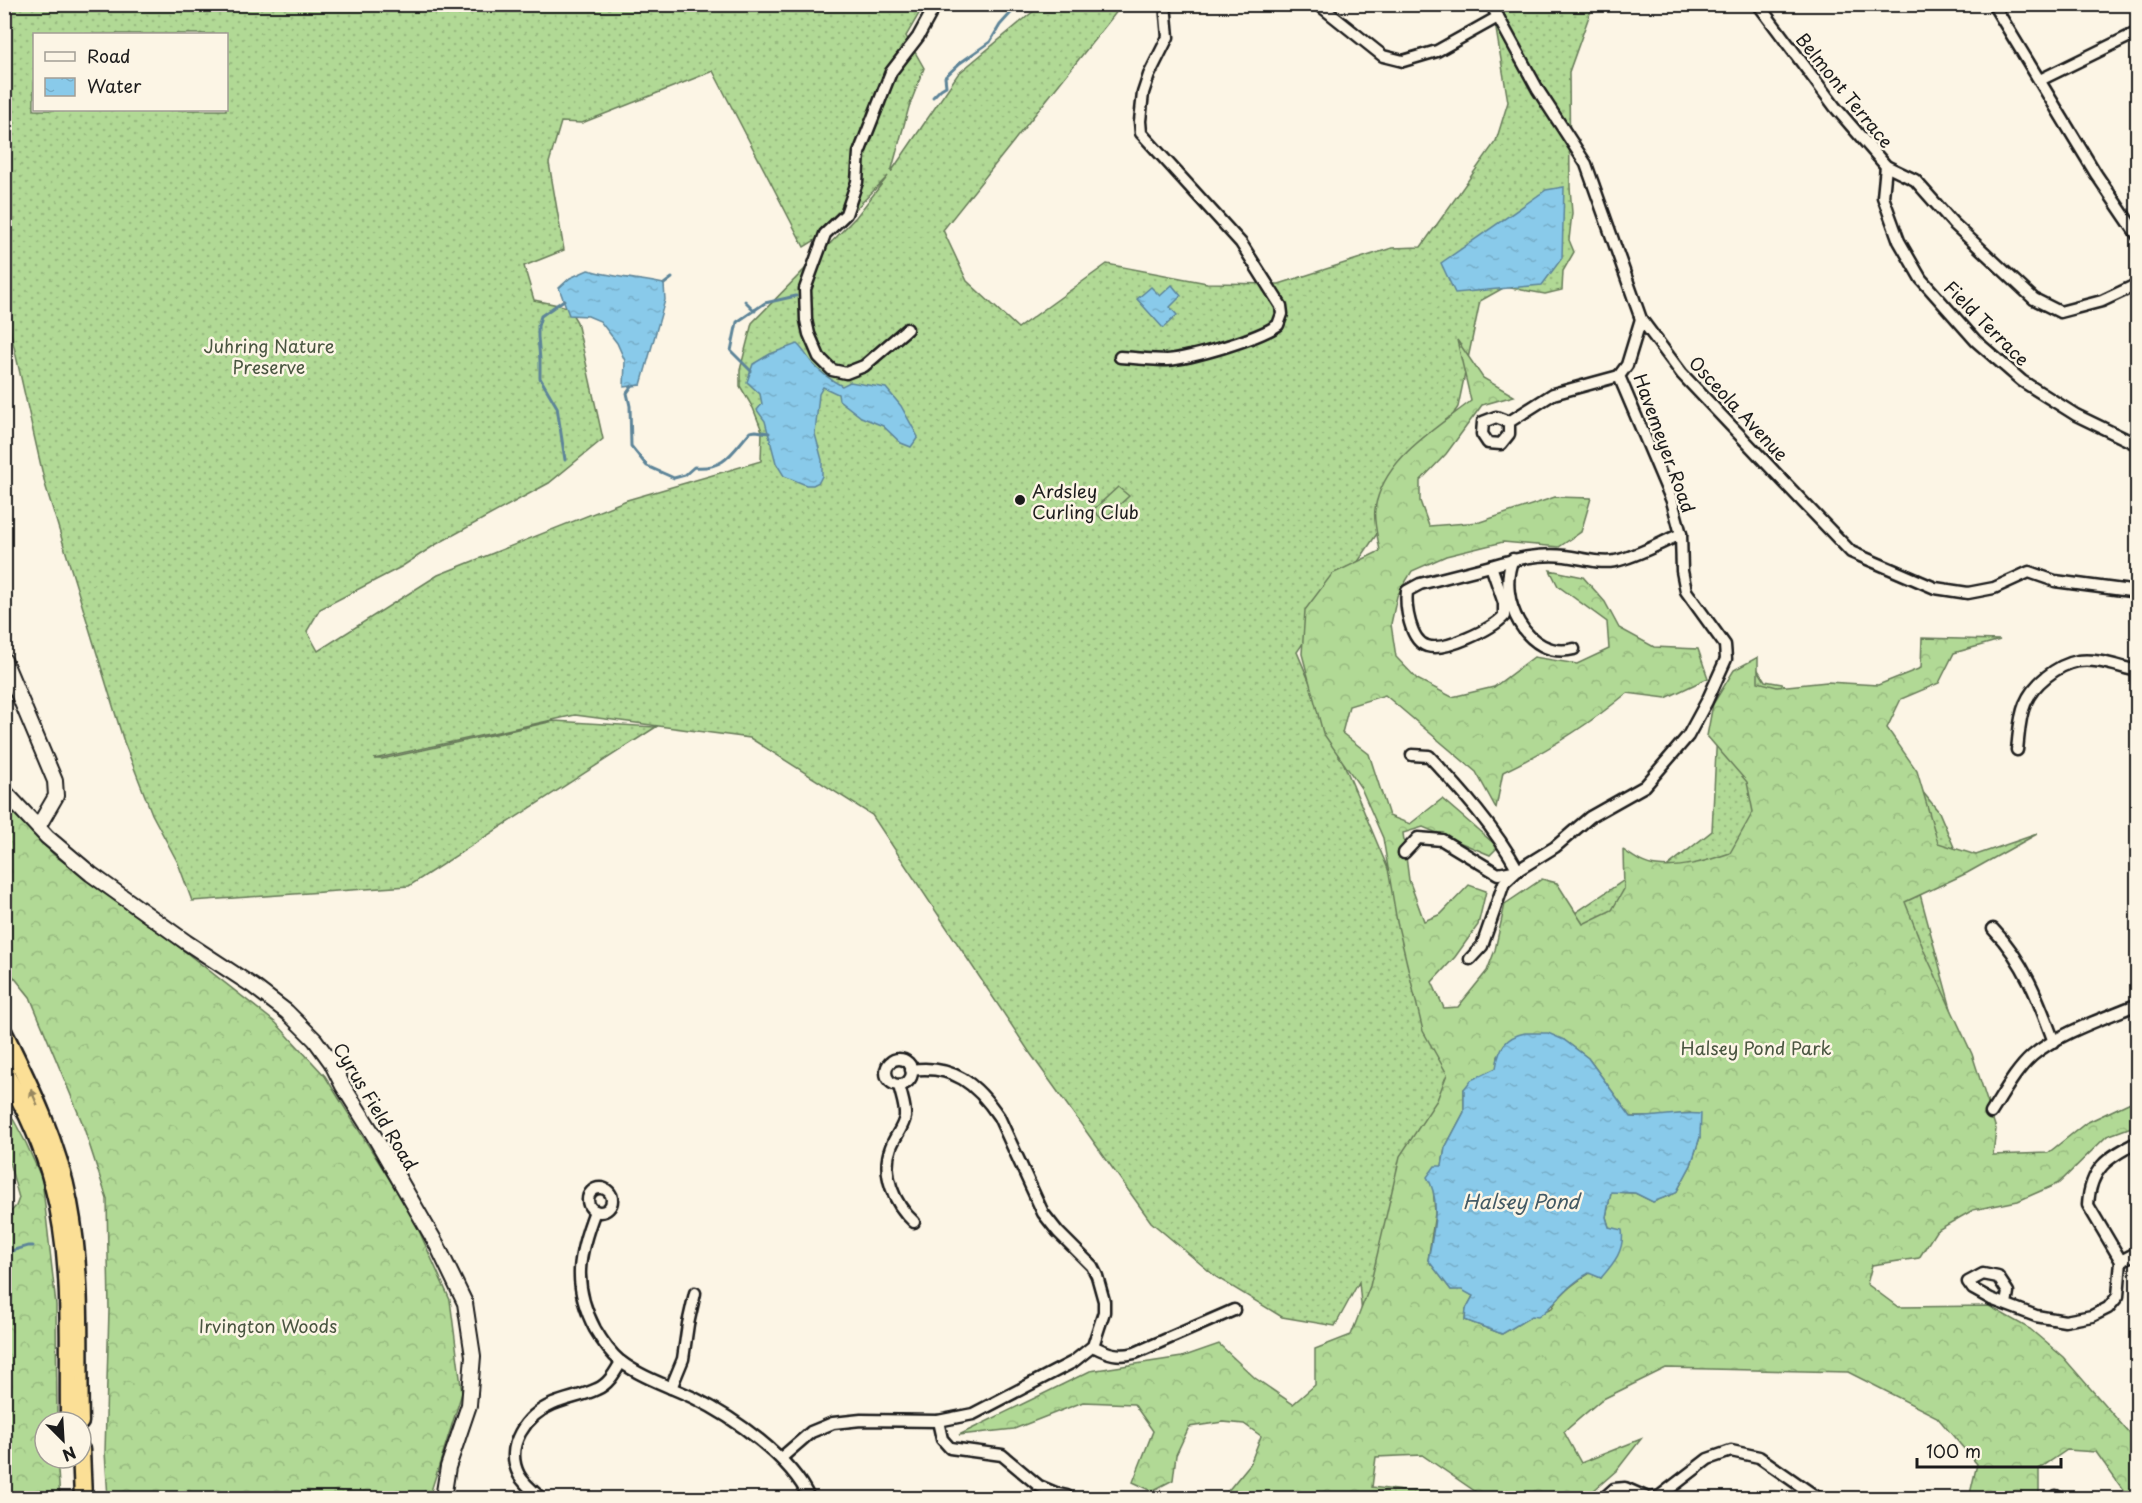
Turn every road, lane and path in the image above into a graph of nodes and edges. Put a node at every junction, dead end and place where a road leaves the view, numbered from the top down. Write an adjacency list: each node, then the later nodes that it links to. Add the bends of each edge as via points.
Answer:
1 (936, 4): 14 (street, via 918,37 891,72 859,153 857,182 846,214 825,234 805,289 809,334 819,357 832,370 846,373 864,366)
2 (1165, 4): 15 (street, via 1168,37 1143,93 1141,133 1241,243 1275,294 1282,314 1273,329 1188,357)
3 (1318, 4): 7 (street, via 1383,56 1403,61 1437,51)
4 (1491, 4): 7 (street, Osceola Avenue)
5 (1758, 4): 10 (street, Belmont Terrace, via 1835,107)
6 (1993, 4): 9 (street)
7 (1498, 17): 13 (street, Osceola Avenue, via 1538,90 1586,164)
8 (2138, 32): 9 (street)
9 (2040, 80): 11 (street)
10 (1886, 166): 12 (street, Belmont Terrace, via 1915,180 1953,223 2034,299 2060,312 2102,301); 18 (street, Field Terrace, via 1882,197 1899,241 1921,279 1976,341 2022,381 2076,415)
11 (2138, 236)
12 (2138, 284)
13 (1641, 319): 16 (street, Havemeyer Road, via 1627,365); 22 (street, Osceola Avenue, via 1682,374 1851,552 1935,588 1968,593 1994,588 2029,572 2055,581)
14 (907, 329)
15 (1120, 357)
16 (1619, 376): 17 (street, via 1553,394); 19 (street, Havemeyer Road, via 1672,501)
17 (1509, 422)
18 (2138, 445)
19 (1681, 534): 20 (street, via 1616,561 1546,555); 31 (street, Havemeyer Road, via 1686,591 1725,645 1726,659 1707,701 1688,736 1646,786 1590,817 1555,847)
20 (1513, 560): 21 (street); 23 (street, via 1508,572 1509,593 1519,624 1547,648 1562,652)
21 (1491, 566): 21 (street, via 1420,584 1407,591 1407,608 1418,640 1434,647 1465,639 1497,624 1504,616 1504,603)
22 (2138, 592)
23 (1574, 649)
24 (4, 660): 29 (street, via 55,781 56,796)
25 (2138, 671): 26 (street, via 2096,661 2077,661 2054,670 2026,702)
26 (2017, 750)
27 (1412, 755): 31 (street, via 1429,756 1496,836)
28 (4, 791): 29 (street, Cyrus Field Road)
29 (38, 827): 61 (street, Cyrus Field Road, via 91,874 287,1012 331,1062 437,1245 465,1303 473,1356 469,1405 448,1467)
30 (1404, 853): 31 (street, via 1418,838 1442,840 1498,874)
31 (1518, 870): 33 (street, via 1504,883 1482,946)
32 (1993, 929): 36 (street, via 2029,979)
33 (1470, 959)
34 (2138, 1004): 36 (street)
35 (4, 1033): 53 (highway, one-way to 35, via 79,1290 69,1202 49,1135)
36 (2054, 1042): 40 (street, via 2033,1055 2018,1071)
37 (911, 1070): 39 (street, via 908,1081); 39 (street, via 901,1059 888,1065 888,1079); 49 (street, via 934,1068 961,1077 999,1117 1043,1213 1097,1275 1104,1312)
38 (4, 1071): 52 (highway, via 43,1153 61,1221 67,1290)
39 (899, 1085): 43 (street, via 905,1119 891,1147 888,1169 896,1199)
40 (1991, 1113)
41 (2138, 1142): 45 (street, via 2109,1156 2093,1179 2088,1195 2088,1205)
42 (596, 1211): 50 (street, via 581,1255 580,1292 601,1341)
43 (914, 1222)
44 (2138, 1252): 45 (street)
45 (2121, 1262): 47 (street, via 2118,1296 2108,1308 2092,1316 2065,1321 2036,1316)
46 (695, 1293): 51 (street, via 682,1359)
47 (2006, 1304)
48 (1234, 1310): 49 (street, via 1135,1353 1113,1355)
49 (1093, 1346): 54 (street, via 1073,1362 987,1407)
50 (621, 1362): 51 (street); 62 (street, via 598,1389 551,1404 520,1432 514,1457 516,1468 525,1484)
51 (671, 1388): 55 (street, via 721,1413)
52 (69, 1410)
53 (80, 1410)
54 (939, 1421): 55 (street, via 833,1423 811,1432); 58 (street, via 942,1439 950,1448 1002,1455 1039,1486)
55 (781, 1458): 63 (street)
56 (71, 1470): 59 (highway)
57 (82, 1470): 60 (highway)
58 (1067, 1496)
59 (72, 1498)
60 (83, 1498)
61 (443, 1498)
62 (541, 1498)
63 (809, 1498)
64 (1604, 1498): 65 (street, via 1614,1488 1625,1488)
65 (1649, 1498): 66 (street, via 1660,1496 1708,1459 1731,1451 1759,1457)
66 (1818, 1498)

